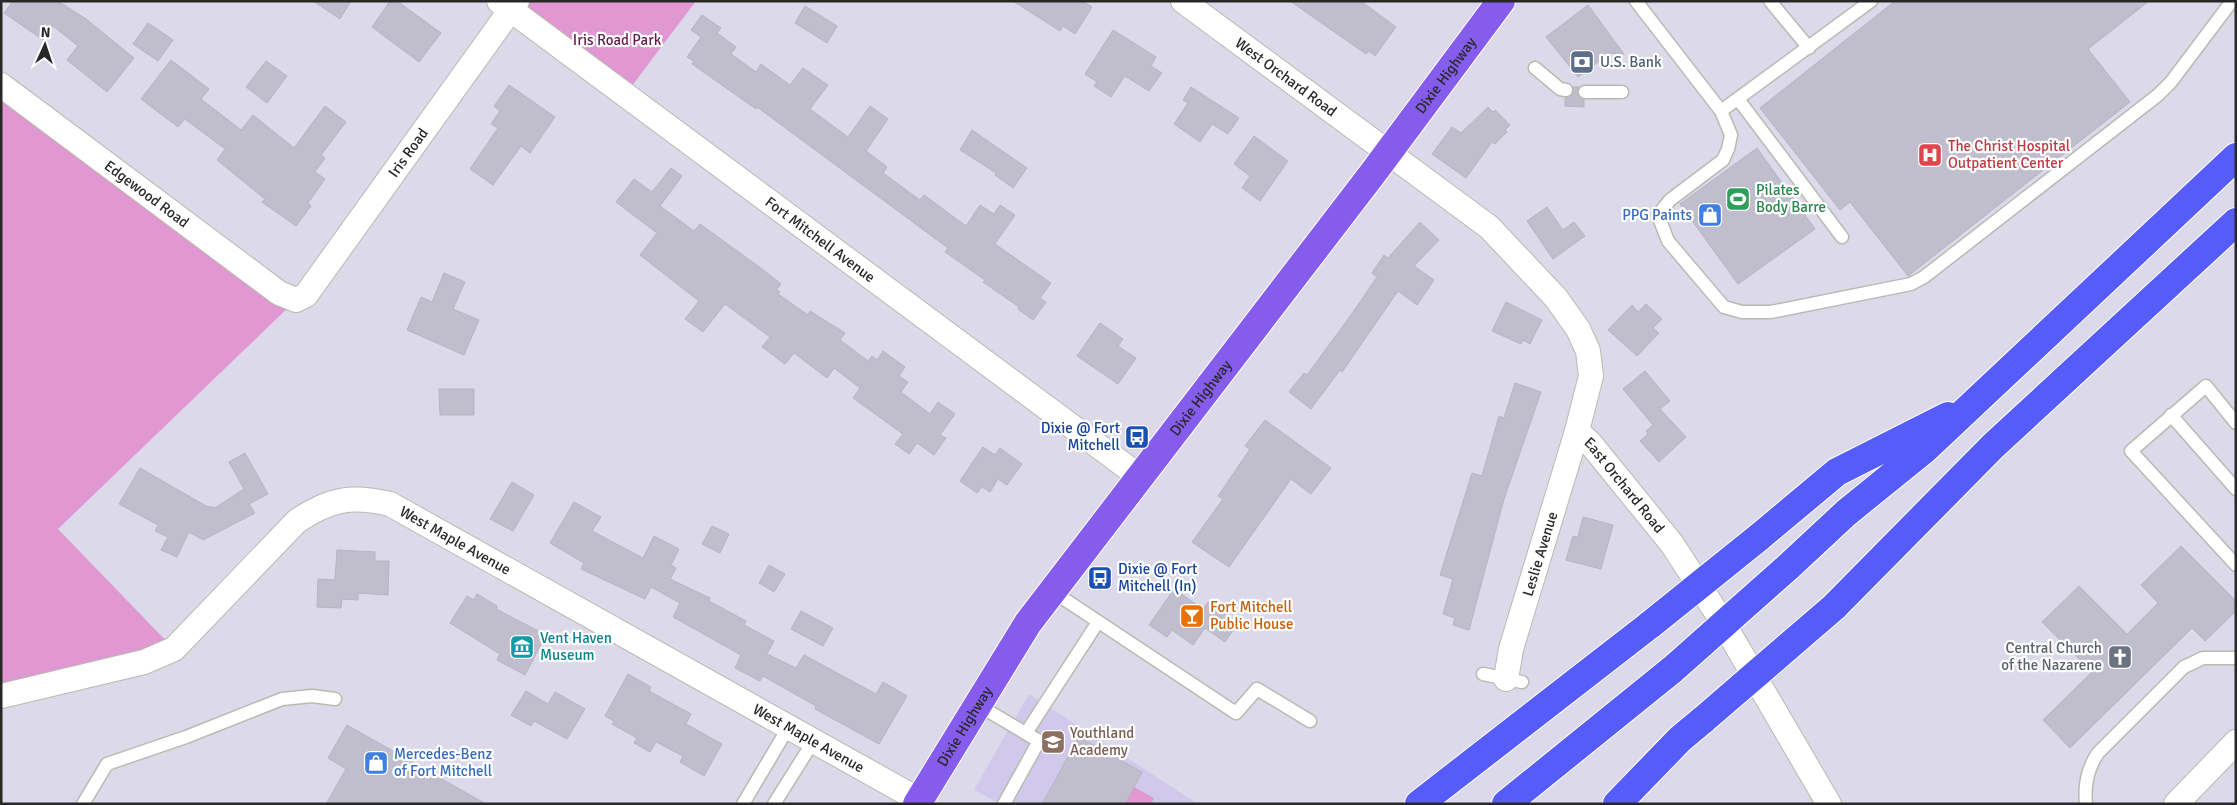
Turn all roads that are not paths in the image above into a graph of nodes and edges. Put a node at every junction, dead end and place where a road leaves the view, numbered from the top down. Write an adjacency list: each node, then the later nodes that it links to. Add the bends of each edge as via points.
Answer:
1 (1183, 1): 16 (street, West Orchard Road)
2 (1500, 1): 16 (main road, Dixie Highway)
3 (1636, 1): 15 (lane)
4 (1770, 1): 8 (lane)
5 (1871, 1): 8 (lane)
6 (2232, 1): 15 (lane, via 2158,95 1911,284 1772,312 1742,312 1724,307 1668,241 1658,215 1670,200 1723,160 1731,135)
7 (509, 4): 20 (street, Iris Road, via 306,294); 25 (street, Fort Mitchell Avenue)
8 (1809, 48): 14 (lane)
9 (1535, 68): 11 (lane, via 1560,89)
10 (1, 85): 20 (street, Edgewood Road, via 279,293)
11 (1566, 90)
12 (1585, 92): 13 (lane)
13 (1622, 92)
14 (1738, 99): 15 (lane); 19 (lane)
15 (1721, 111)
16 (1389, 152): 24 (street, East Orchard Road, via 1489,227 1556,298 1578,329 1588,351 1591,376); 25 (main road, Dixie Highway)
17 (2236, 157): 21 (highway)
18 (2236, 222): 48 (highway, bridge, via 1993,446 1834,606 1680,740)
19 (1842, 237)
20 (296, 300)
21 (1971, 404): 46 (highway, bridge, via 1837,472 1651,624); 47 (highway, bridge, via 1925,449 1846,513 1673,669)
22 (2171, 415): 23 (lane, via 2206,386); 26 (lane); 27 (lane, via 2131,451)
23 (2236, 423)
24 (1577, 431): 32 (street, Leslie Avenue, via 1511,649); 49 (street, East Orchard Road, via 1590,442 1672,544 1722,621)
25 (1140, 477): 28 (main road, Dixie Highway)
26 (2236, 489)
27 (2236, 565)
28 (1052, 591): 29 (lane); 35 (main road, Dixie Highway, via 1028,623)
29 (1098, 622): 36 (lane, via 1236,713 1257,689); 38 (lane)
30 (2236, 658): 50 (lane, via 2203,658 2184,667 2090,765)
31 (1482, 674): 32 (lane)
32 (1514, 681)
33 (1, 696): 37 (street, West Maple Avenue, via 144,662 174,649 296,521 331,502 365,498 390,504)
34 (335, 699): 42 (lane, via 312,696 282,699 107,764)
35 (978, 705): 38 (lane); 41 (main road, Dixie Highway)
36 (1310, 721)
37 (788, 728): 39 (street, West Maple Avenue); 43 (lane)
38 (1026, 733): 45 (lane, via 1039,741)
39 (813, 742): 41 (street, West Maple Avenue); 44 (lane)
40 (2236, 742): 51 (street)
41 (918, 802)
42 (83, 804)
43 (743, 804)
44 (774, 804)
45 (1004, 804)
46 (1419, 804)
47 (1506, 804)
48 (1618, 804)
49 (1829, 804)
50 (2086, 804)
51 (2176, 804)

